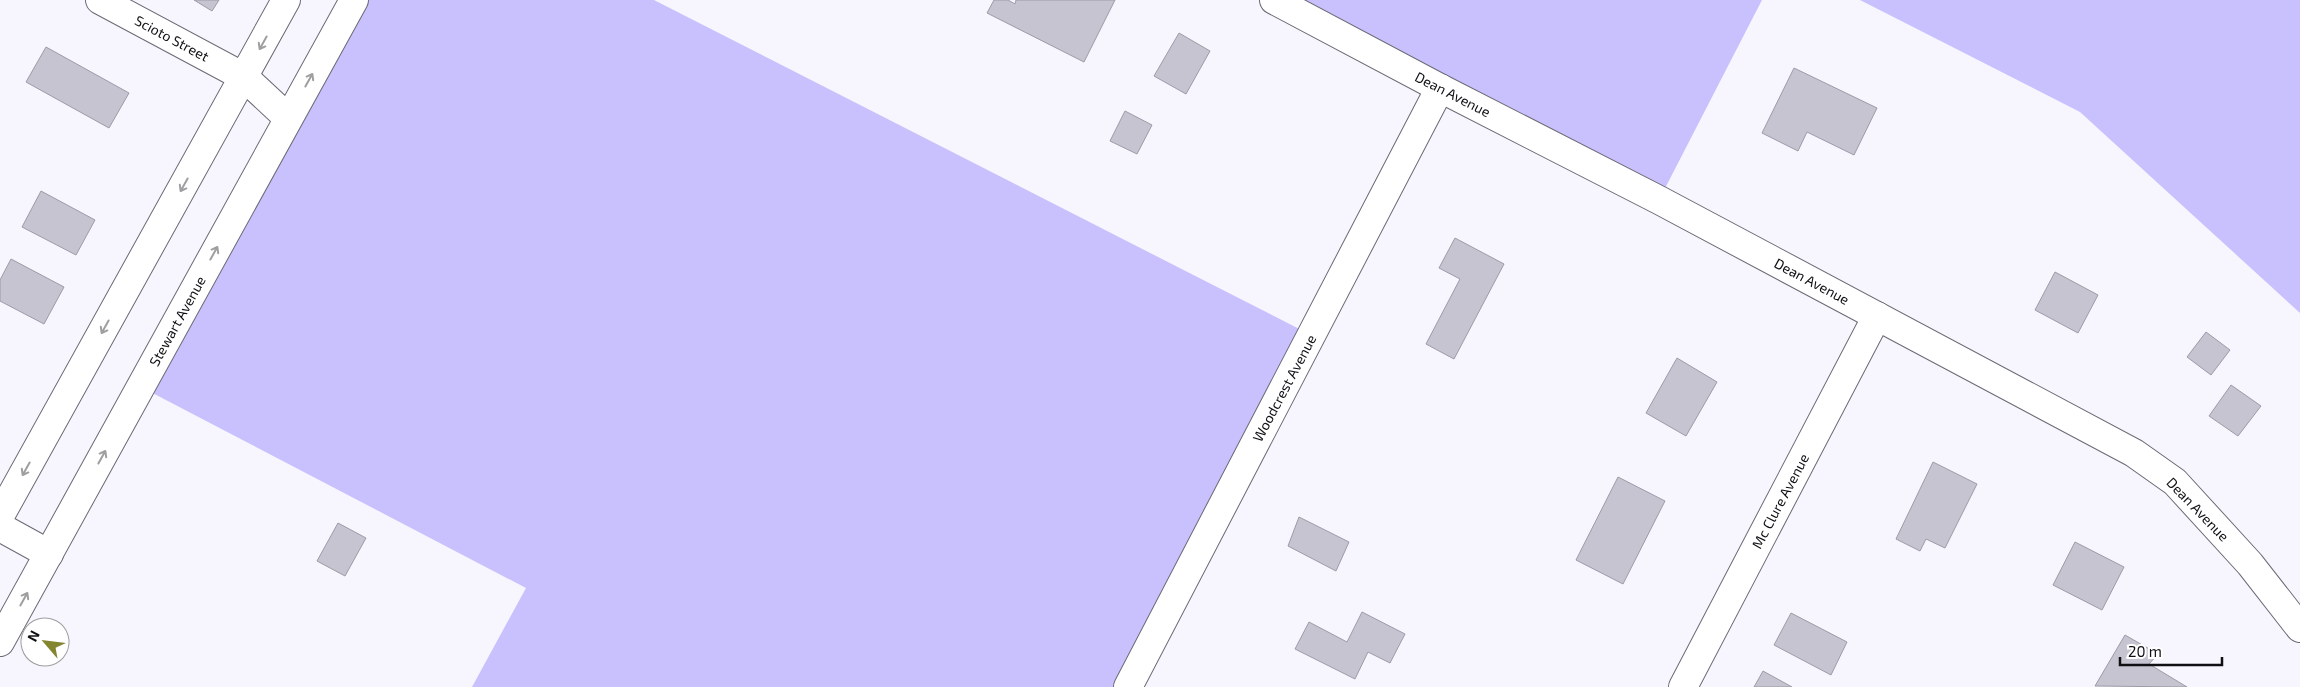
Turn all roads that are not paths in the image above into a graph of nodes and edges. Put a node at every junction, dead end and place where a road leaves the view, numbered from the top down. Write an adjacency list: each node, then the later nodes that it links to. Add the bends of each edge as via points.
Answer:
1 (100, 0): 5 (street, Scioto Street)
2 (286, 0): 5 (street, one-way to 5)
3 (354, 0): 7 (street, Stewart Avenue, one-way to 3)
4 (1274, 0): 6 (street, Dean Avenue)
5 (244, 77): 7 (street, Scioto Street); 9 (street, one-way to 9)
6 (1440, 88): 8 (street, Dean Avenue); 14 (street, Woodcrest Avenue)
7 (288, 118): 11 (street, Stewart Avenue, one-way to 7)
8 (1877, 316): 12 (street, Dean Avenue, via 2134,453 2176,482 2250,564); 15 (street, Mc Clure Avenue)
9 (0, 516)
10 (0, 527): 11 (street)
11 (48, 554): 13 (street, Stewart Avenue, one-way to 11)
12 (2300, 628)
13 (0, 642)
14 (1128, 687)
15 (1684, 687)

